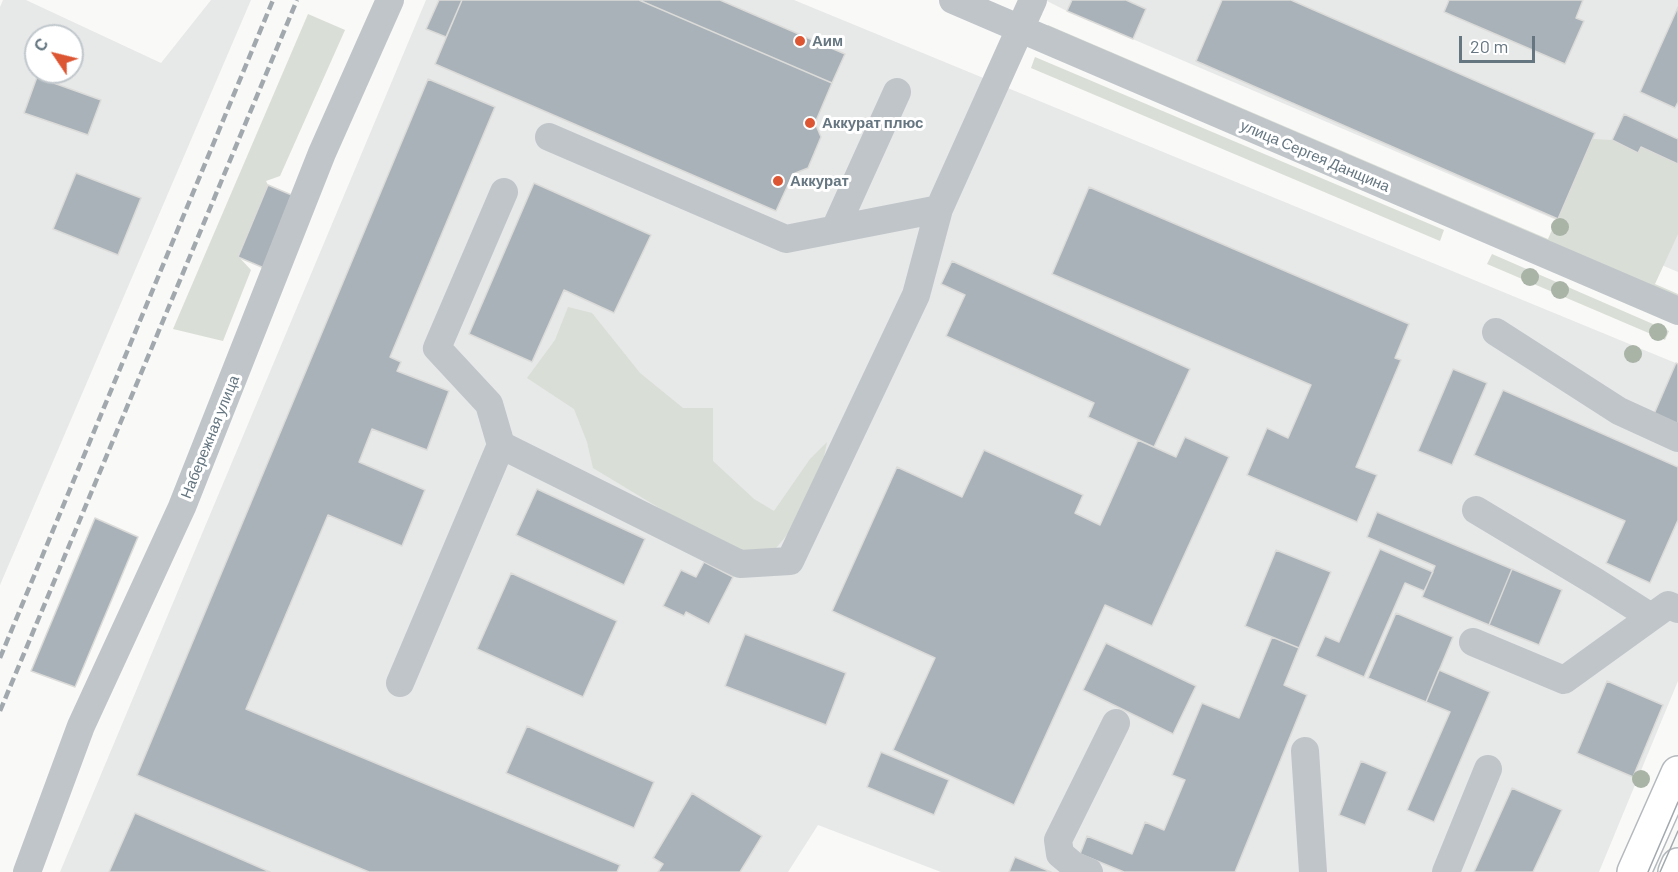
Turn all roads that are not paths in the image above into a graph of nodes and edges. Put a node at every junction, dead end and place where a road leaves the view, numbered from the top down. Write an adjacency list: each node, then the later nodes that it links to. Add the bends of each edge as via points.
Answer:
1 (390, 0): 24 (street, Набережная улица, via 322,153 182,507 81,726)
2 (952, 0): 4 (street, улица Сергея Данщина)
3 (1033, 0): 4 (street)
4 (1019, 30): 8 (street); 10 (street, улица Сергея Данщина)
5 (897, 92): 9 (street)
6 (549, 137): 9 (street, via 786,239)
7 (504, 192): 13 (street, via 437,348 489,404)
8 (939, 209): 9 (street); 13 (street, via 916,295 790,561 740,564)
9 (835, 229)
10 (1678, 311)
11 (1496, 332): 12 (street, via 1619,411)
12 (1678, 438)
13 (501, 445): 18 (street)
14 (1476, 510): 16 (street)
15 (1678, 609): 16 (street, via 1668,605)
16 (1651, 617): 17 (street, via 1563,680)
17 (1473, 642)
18 (400, 684)
19 (1116, 723): 25 (street, via 1058,840 1060,854)
20 (1305, 751): 26 (street)
21 (1488, 769): 27 (street)
22 (1678, 773): 28 (main road)
23 (1678, 865): 29 (main road)
24 (27, 872)
25 (1089, 872)
26 (1313, 872)
27 (1446, 872)
28 (1634, 872)
29 (1675, 872)

